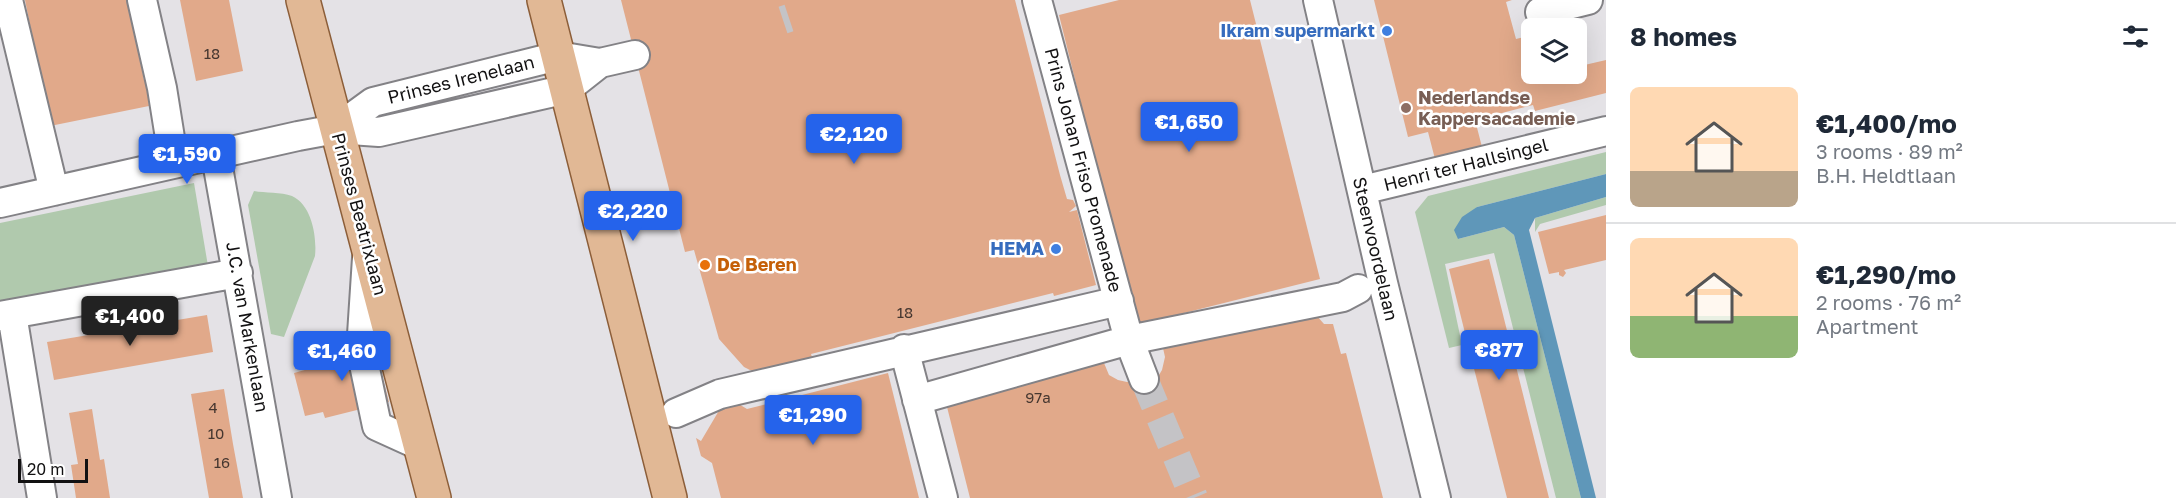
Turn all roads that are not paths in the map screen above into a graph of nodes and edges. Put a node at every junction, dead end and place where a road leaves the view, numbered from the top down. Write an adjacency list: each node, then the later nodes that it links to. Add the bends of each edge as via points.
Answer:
1 (8, 0): 18 (street)
2 (142, 0): 16 (street)
3 (303, 0): 13 (main road, Prinses Beatrixlaan)
4 (544, 0): 10 (main road)
5 (1037, 0): 22 (street, Prins Johan Friso Promenade)
6 (1318, 0): 17 (street, Steenvoordelaan)
7 (1588, 0): 8 (street)
8 (1540, 12)
9 (635, 55): 11 (street)
10 (558, 56): 11 (street); 12 (main road); 13 (street, Prinses Irenelaan, via 373,102)
11 (600, 63): 12 (street)
12 (567, 89): 13 (street, Prinses Irenelaan, via 379,132); 32 (main road)
13 (336, 129): 15 (street, Prinses Irenelaan); 31 (main road, Prinses Beatrixlaan)
14 (1606, 131): 17 (street, Henri ter Hallsingel)
15 (216, 156): 16 (street, Prinses Irenelaan); 20 (street, J.C. van Markenlaan)
16 (174, 163): 18 (street, Prinses Irenelaan)
17 (1362, 190): 34 (street, Steenvoordelaan)
18 (54, 191): 19 (street, Prinses Irenelaan)
19 (0, 203)
20 (238, 273): 23 (street); 30 (street, J.C. van Markenlaan)
21 (1358, 289): 24 (street, via 1343,297)
22 (1119, 302): 24 (street, Prins Johan Friso Promenade); 25 (street)
23 (6, 315): 29 (street)
24 (1129, 340): 26 (street, Prins Johan Friso Promenade); 27 (street)
25 (904, 349): 27 (street); 28 (street, via 720,394)
26 (1144, 379)
27 (917, 400): 33 (street)
28 (676, 413)
29 (42, 498)
30 (278, 498)
31 (434, 498)
32 (670, 498)
33 (943, 498)
34 (1436, 498)

